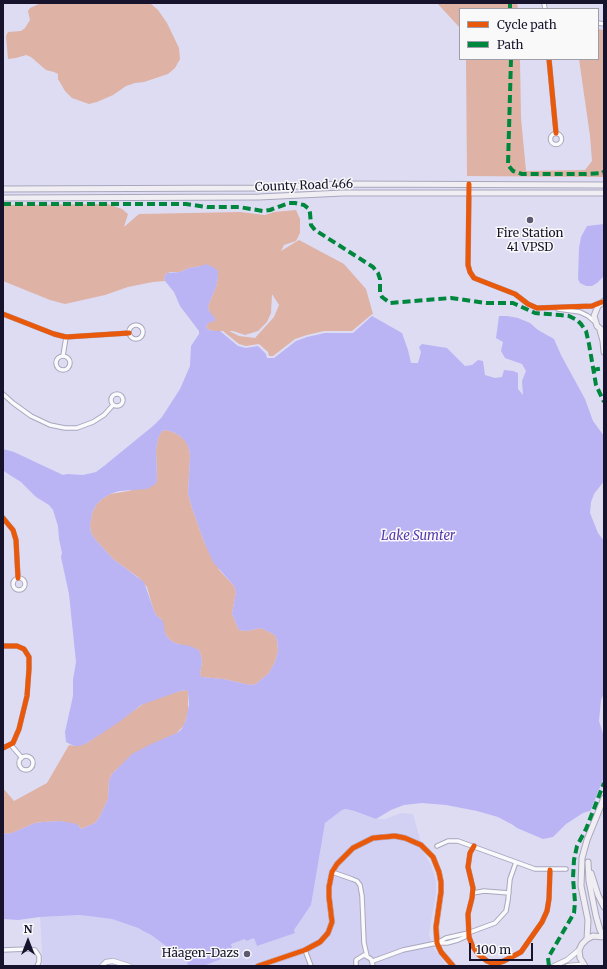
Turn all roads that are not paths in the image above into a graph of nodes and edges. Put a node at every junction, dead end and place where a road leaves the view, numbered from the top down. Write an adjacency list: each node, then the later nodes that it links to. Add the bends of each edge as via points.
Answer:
1 (549, 60): 2 (street)
2 (556, 133)
3 (469, 184): 4 (main road, County Road 466); 5 (main road, County Road 466); 6 (street)
4 (604, 185)
5 (3, 189)
6 (469, 193): 7 (main road, County Road 466); 8 (main road, County Road 466, via 343,193 206,198); 10 (street, via 468,265 472,275 477,280 515,294 532,306)
7 (604, 193)
8 (3, 198)
9 (603, 302): 10 (street, via 592,306); 12 (main road, via 595,311)
10 (549, 308): 12 (street, via 580,312)
11 (3, 314): 15 (street)
12 (595, 322): 13 (main road)
13 (602, 331): 16 (main road)
14 (130, 333): 15 (street)
15 (66, 337): 17 (street)
16 (604, 352)
17 (64, 356)
18 (3, 394): 19 (street, via 31,416 50,425 65,428 77,428 93,422)
19 (113, 405)
20 (3, 518): 21 (street, via 16,540)
21 (18, 578)
22 (3, 646): 23 (street, via 21,647 26,651 29,660 29,683 24,711 15,740)
23 (10, 745): 24 (street); 25 (street)
24 (3, 748)
25 (22, 758)
26 (604, 798): 29 (main road)
27 (437, 846): 28 (street, via 452,840)
28 (474, 846): 30 (street); 35 (street, via 468,867)
29 (586, 848): 31 (main road); 40 (main road, via 582,858 581,881 588,920)
30 (516, 862): 33 (street, via 535,869); 36 (street, via 510,879)
31 (588, 862): 37 (main road); 39 (main road, via 596,916)
32 (566, 869): 33 (street)
33 (550, 870): 38 (street, via 547,911 521,952 501,963 490,963 475,950)
34 (332, 872): 41 (street, via 343,856 373,838 395,836 421,845 433,857 441,882 436,927); 43 (street, via 329,896 332,922 328,933 320,942); 45 (street, via 352,879 360,885)
35 (473, 893): 36 (street); 38 (street, via 468,914)
36 (509, 893): 38 (street, via 506,911 499,920)
37 (604, 907)
38 (468, 933): 41 (street)
39 (604, 937): 40 (main road, via 593,936)
40 (587, 939): 44 (main road)
41 (437, 943): 46 (street, via 403,950); 54 (street)
42 (3, 950): 47 (street, via 35,950 39,956)
43 (305, 950): 50 (street); 51 (street)
44 (579, 950): 55 (street); 57 (main road)
45 (367, 956): 46 (street); 52 (street, via 358,958)
46 (373, 961): 53 (street)
47 (37, 966)
48 (102, 966): 49 (street, via 113,961)
49 (129, 966)
50 (260, 966)
51 (311, 966)
52 (356, 966)
53 (373, 966)
54 (453, 966)
55 (554, 966)
56 (568, 966): 57 (street)
57 (585, 966)

